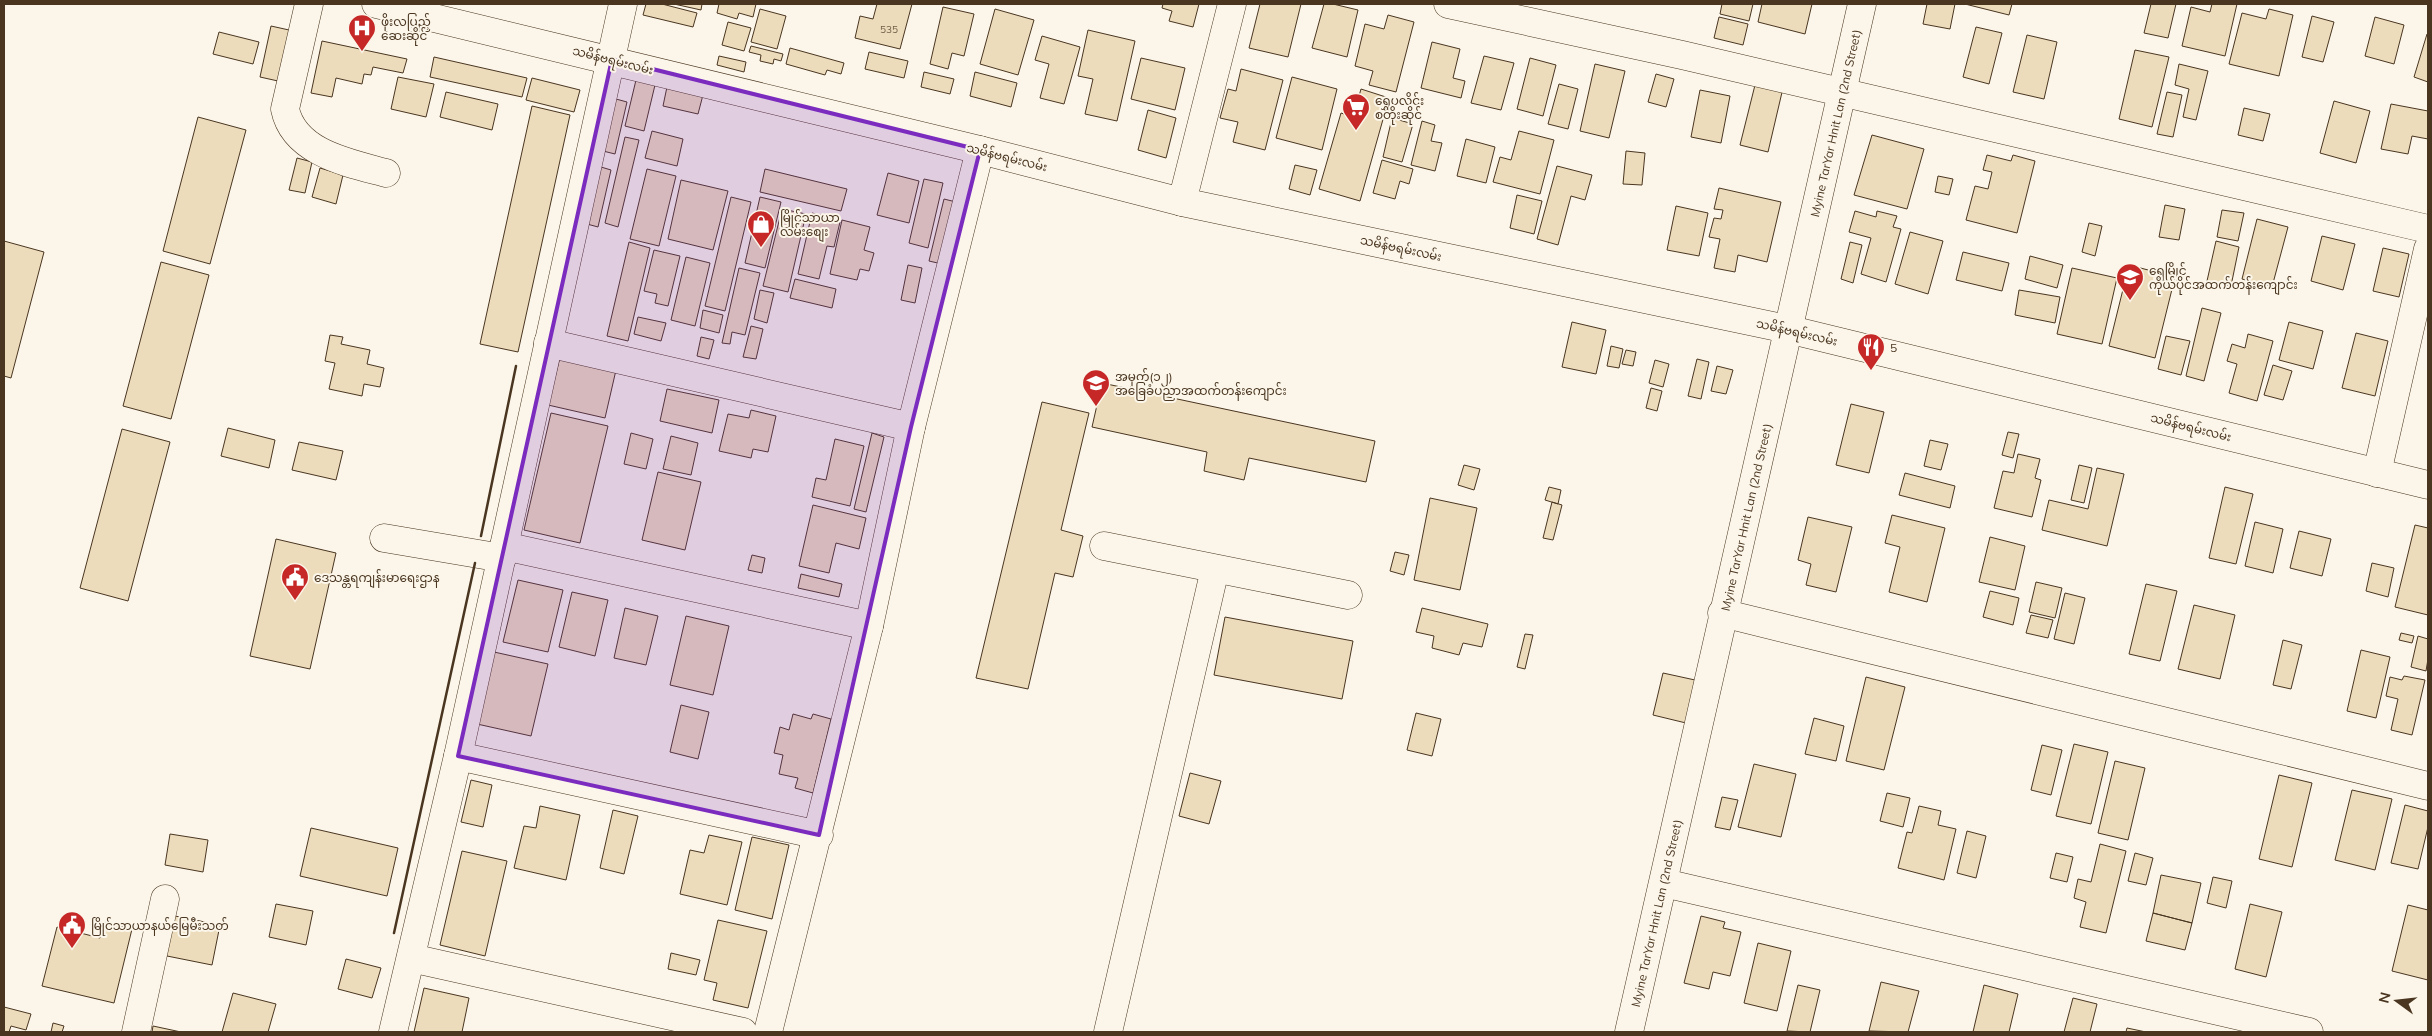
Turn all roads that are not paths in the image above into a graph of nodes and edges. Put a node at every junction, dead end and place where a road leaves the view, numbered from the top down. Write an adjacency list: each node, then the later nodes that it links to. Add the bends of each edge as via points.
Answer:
1 (309, 4): 10 (street, via 285,109 287,120 304,140 321,152)
2 (376, 4): 7 (street, သမိန်ဗရမ်းလမ်း)
3 (623, 4): 7 (street)
4 (1232, 4): 11 (street)
5 (1448, 4): 8 (street)
6 (1862, 4): 8 (street, Myine TarYar Hnit Lan (2nd Street))
7 (612, 60): 9 (street, သမိန်ဗရမ်းလမ်း); 15 (street)
8 (1842, 92): 12 (street); 14 (street, Myine TarYar Hnit Lan (2nd Street))
9 (980, 150): 11 (street, သမိန်ဗရမ်းလမ်း); 16 (street)
10 (386, 173)
11 (1182, 202): 14 (street, သမိန်ဗရမ်းလမ်း)
12 (2428, 229)
13 (2428, 250): 17 (street)
14 (1787, 328): 17 (street, သမိန်ဗရမ်းလမ်း); 24 (street, Myine TarYar Hnit Lan (2nd Street))
15 (548, 343): 16 (street); 21 (street)
16 (911, 427): 25 (street)
17 (2377, 473): 18 (street, သမိန်ဗရမ်းလမ်း)
18 (2428, 485)
19 (384, 538): 21 (street)
20 (1104, 546): 22 (street)
21 (503, 552): 25 (street); 26 (street)
22 (1215, 569): 23 (street); 36 (street)
23 (1348, 595)
24 (1722, 613): 27 (street); 29 (street, Myine TarYar Hnit Lan (2nd Street))
25 (869, 626): 28 (street)
26 (458, 756): 28 (street); 31 (street)
27 (2428, 786)
28 (819, 835): 35 (street)
29 (1664, 883): 37 (street, Myine TarYar Hnit Lan (2nd Street)); 38 (street)
30 (165, 899): 32 (street)
31 (411, 958): 33 (street); 34 (street)
32 (136, 1032)
33 (393, 1032)
34 (743, 1032)
35 (768, 1032)
36 (1108, 1032)
37 (1629, 1032)
38 (2310, 1032)

